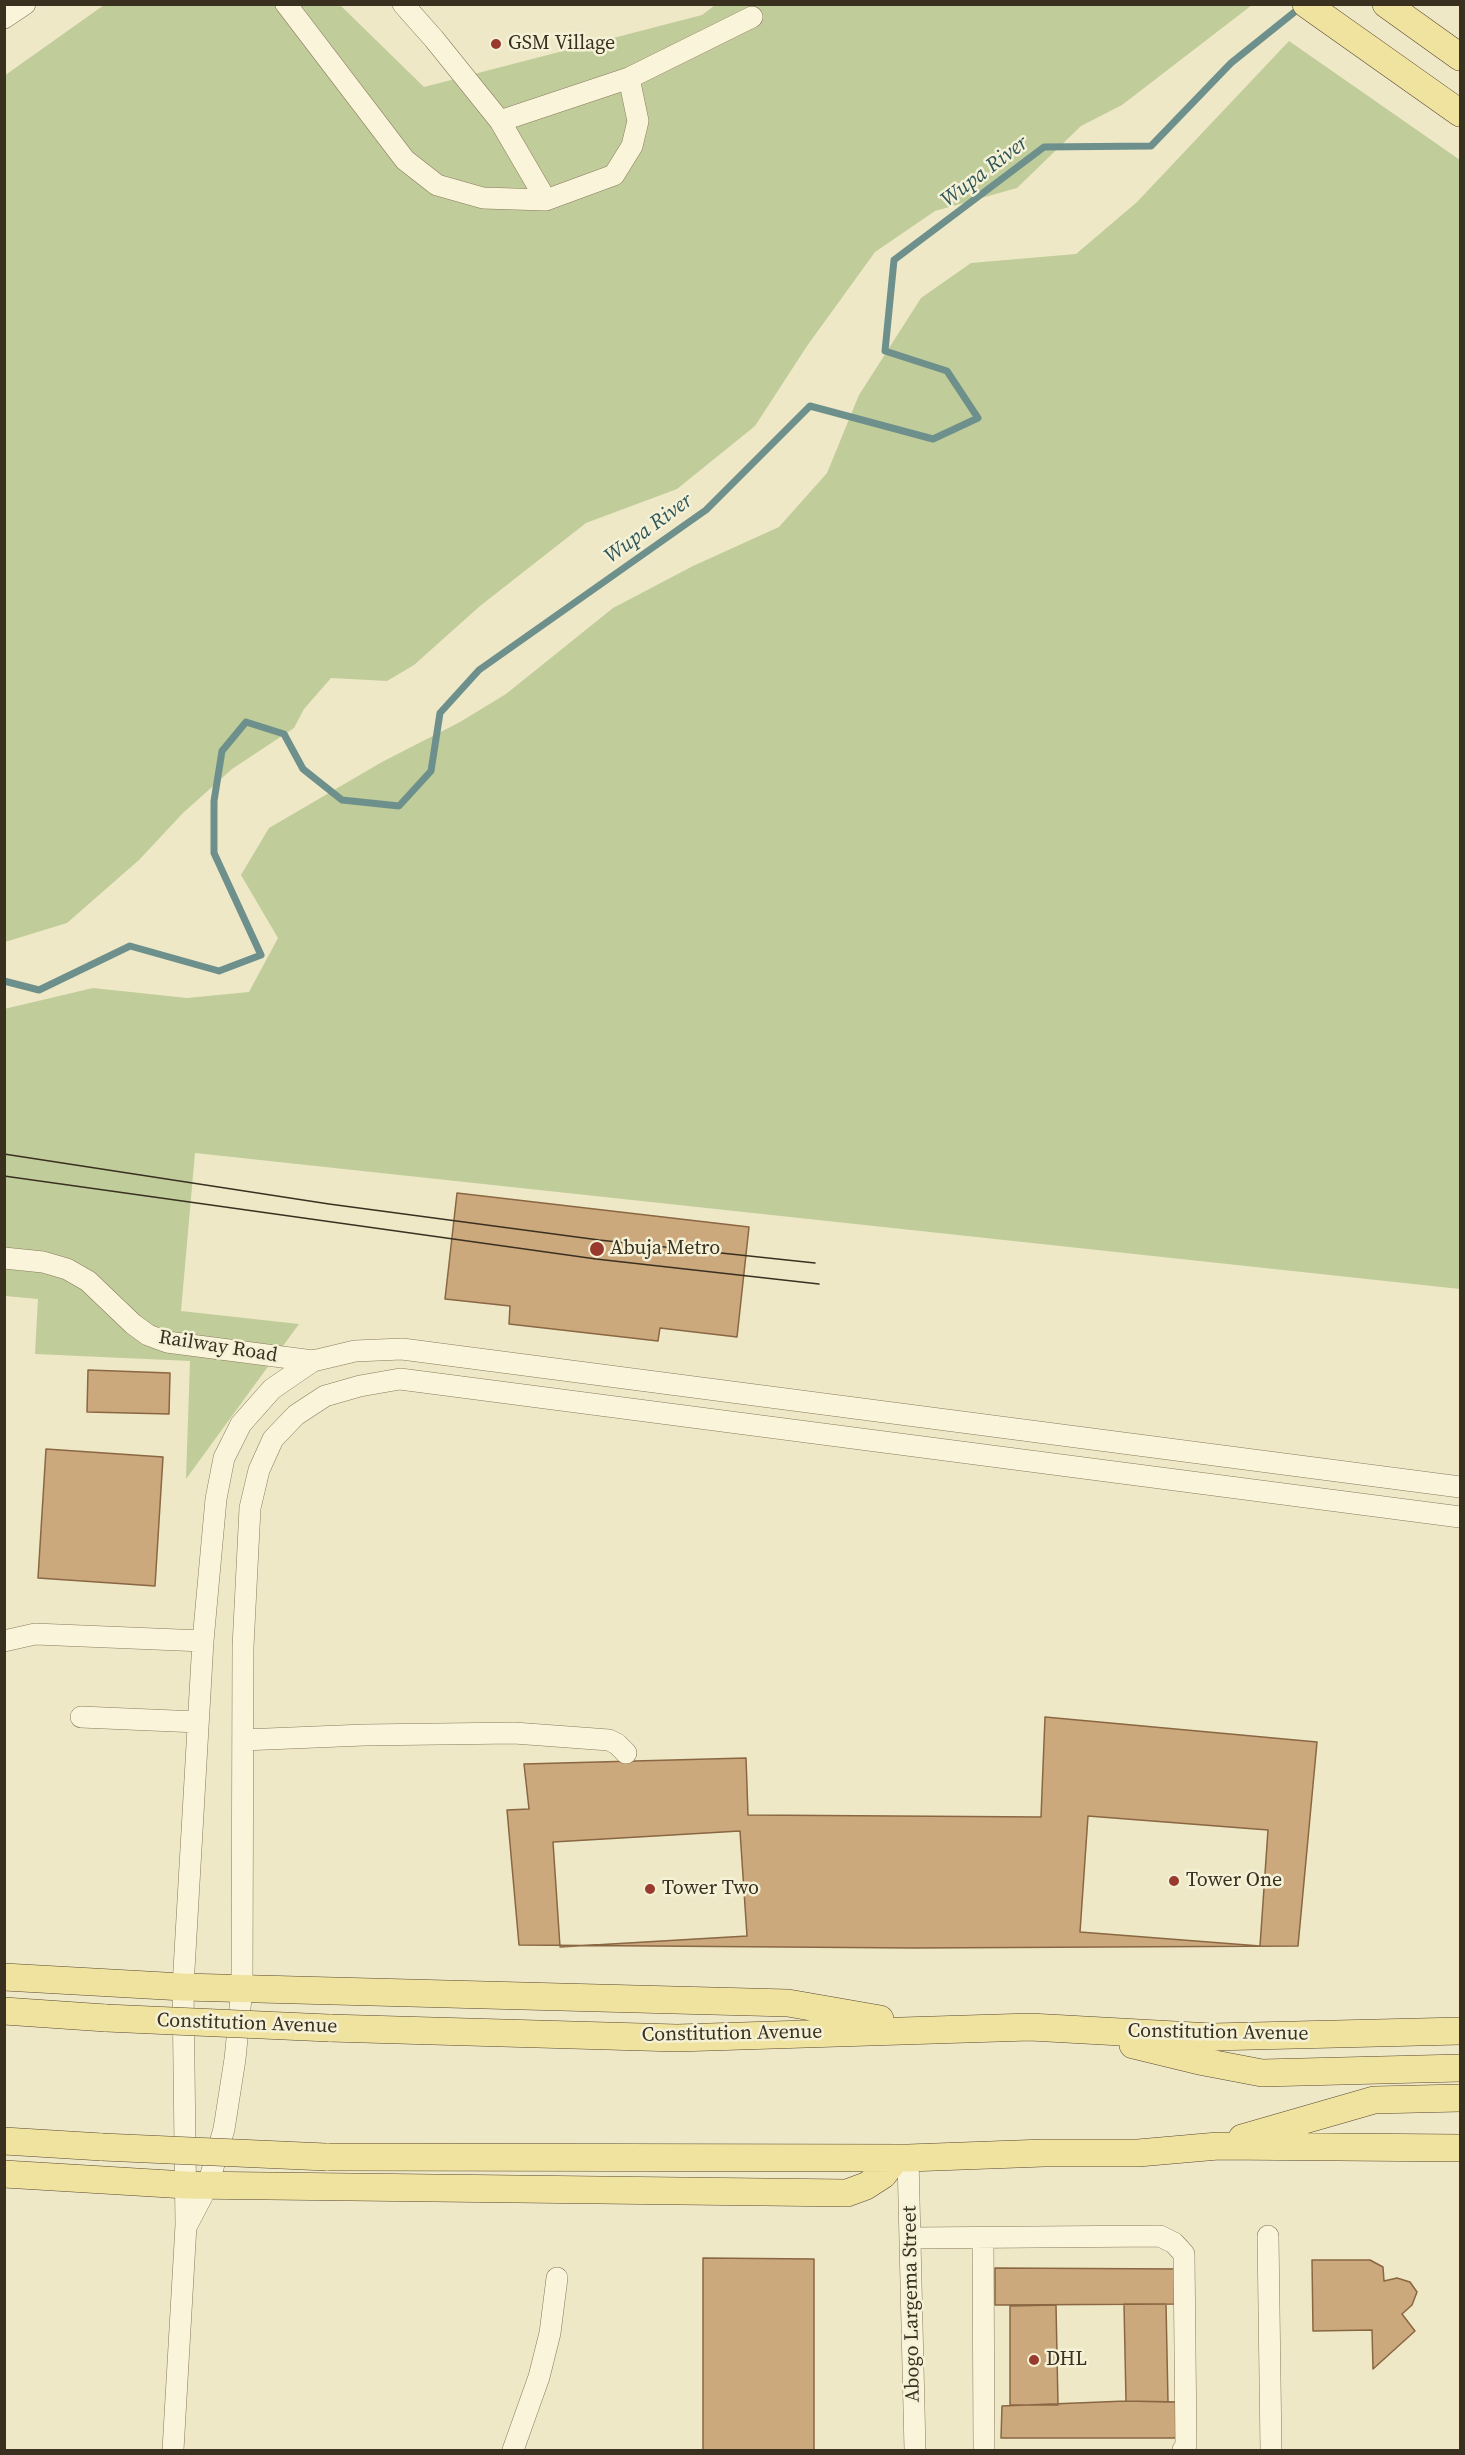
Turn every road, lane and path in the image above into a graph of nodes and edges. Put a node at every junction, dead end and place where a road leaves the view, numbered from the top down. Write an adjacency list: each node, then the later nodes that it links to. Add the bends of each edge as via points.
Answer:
1 (25, 4): 7 (street)
2 (286, 4): 12 (street, via 405,160 437,184 483,198)
3 (402, 4): 11 (street)
4 (1306, 4): 10 (main road)
5 (1386, 4): 8 (main road)
6 (752, 17): 9 (street)
7 (4, 18)
8 (1461, 57)
9 (629, 78): 11 (street); 12 (street, via 638,121 632,146 614,175)
10 (1461, 113)
11 (500, 121): 12 (street)
12 (546, 200)
13 (4, 1258): 14 (street, Railway Road, via 67,1269 88,1281 148,1335 167,1342)
14 (314, 1361): 15 (street, via 355,1351 402,1349); 18 (street, via 272,1389 241,1424 224,1458 216,1499)
15 (1461, 1486)
16 (1461, 1516): 21 (street, via 400,1379 360,1386 325,1396 296,1414 273,1439 259,1470 250,1508)
17 (4, 1641): 18 (street, via 35,1634)
18 (203, 1641): 20 (street)
19 (81, 1717): 20 (street)
20 (198, 1722): 24 (street)
21 (243, 1740): 22 (street, via 514,1733 609,1740); 25 (street)
22 (626, 1753)
23 (4, 1977): 24 (main road)
24 (183, 1987): 25 (main road); 37 (street)
25 (242, 1988): 27 (main road, via 788,2003); 37 (street, via 224,2129)
26 (4, 2011): 27 (main road, Constitution Avenue, bridge, via 329,2028 677,2038)
27 (943, 2030): 28 (main road, Constitution Avenue)
28 (1080, 2030): 29 (main road, Constitution Avenue, via 1212,2037); 30 (main road, Constitution Avenue, via 1172,2055 1262,2073)
29 (1461, 2031)
30 (1461, 2068)
31 (1461, 2098): 33 (main road, via 1374,2100)
32 (4, 2141): 35 (main road, bridge, via 326,2157)
33 (1218, 2146): 34 (main road); 35 (main road, via 1138,2153)
34 (1461, 2148)
35 (902, 2158): 37 (main road, via 866,2186 847,2193); 39 (street, Abogo Largema Street)
36 (4, 2174): 37 (main road)
37 (197, 2186): 42 (street, via 186,2225)
38 (1268, 2236): 47 (street)
39 (910, 2238): 40 (street); 44 (street, Abogo Largema Street)
40 (983, 2239): 45 (street); 46 (street, via 1160,2236 1174,2243 1184,2254)
41 (557, 2278): 43 (street, via 539,2378)
42 (173, 2451)
43 (513, 2451)
44 (915, 2451)
45 (984, 2451)
46 (1183, 2451)
47 (1271, 2451)

